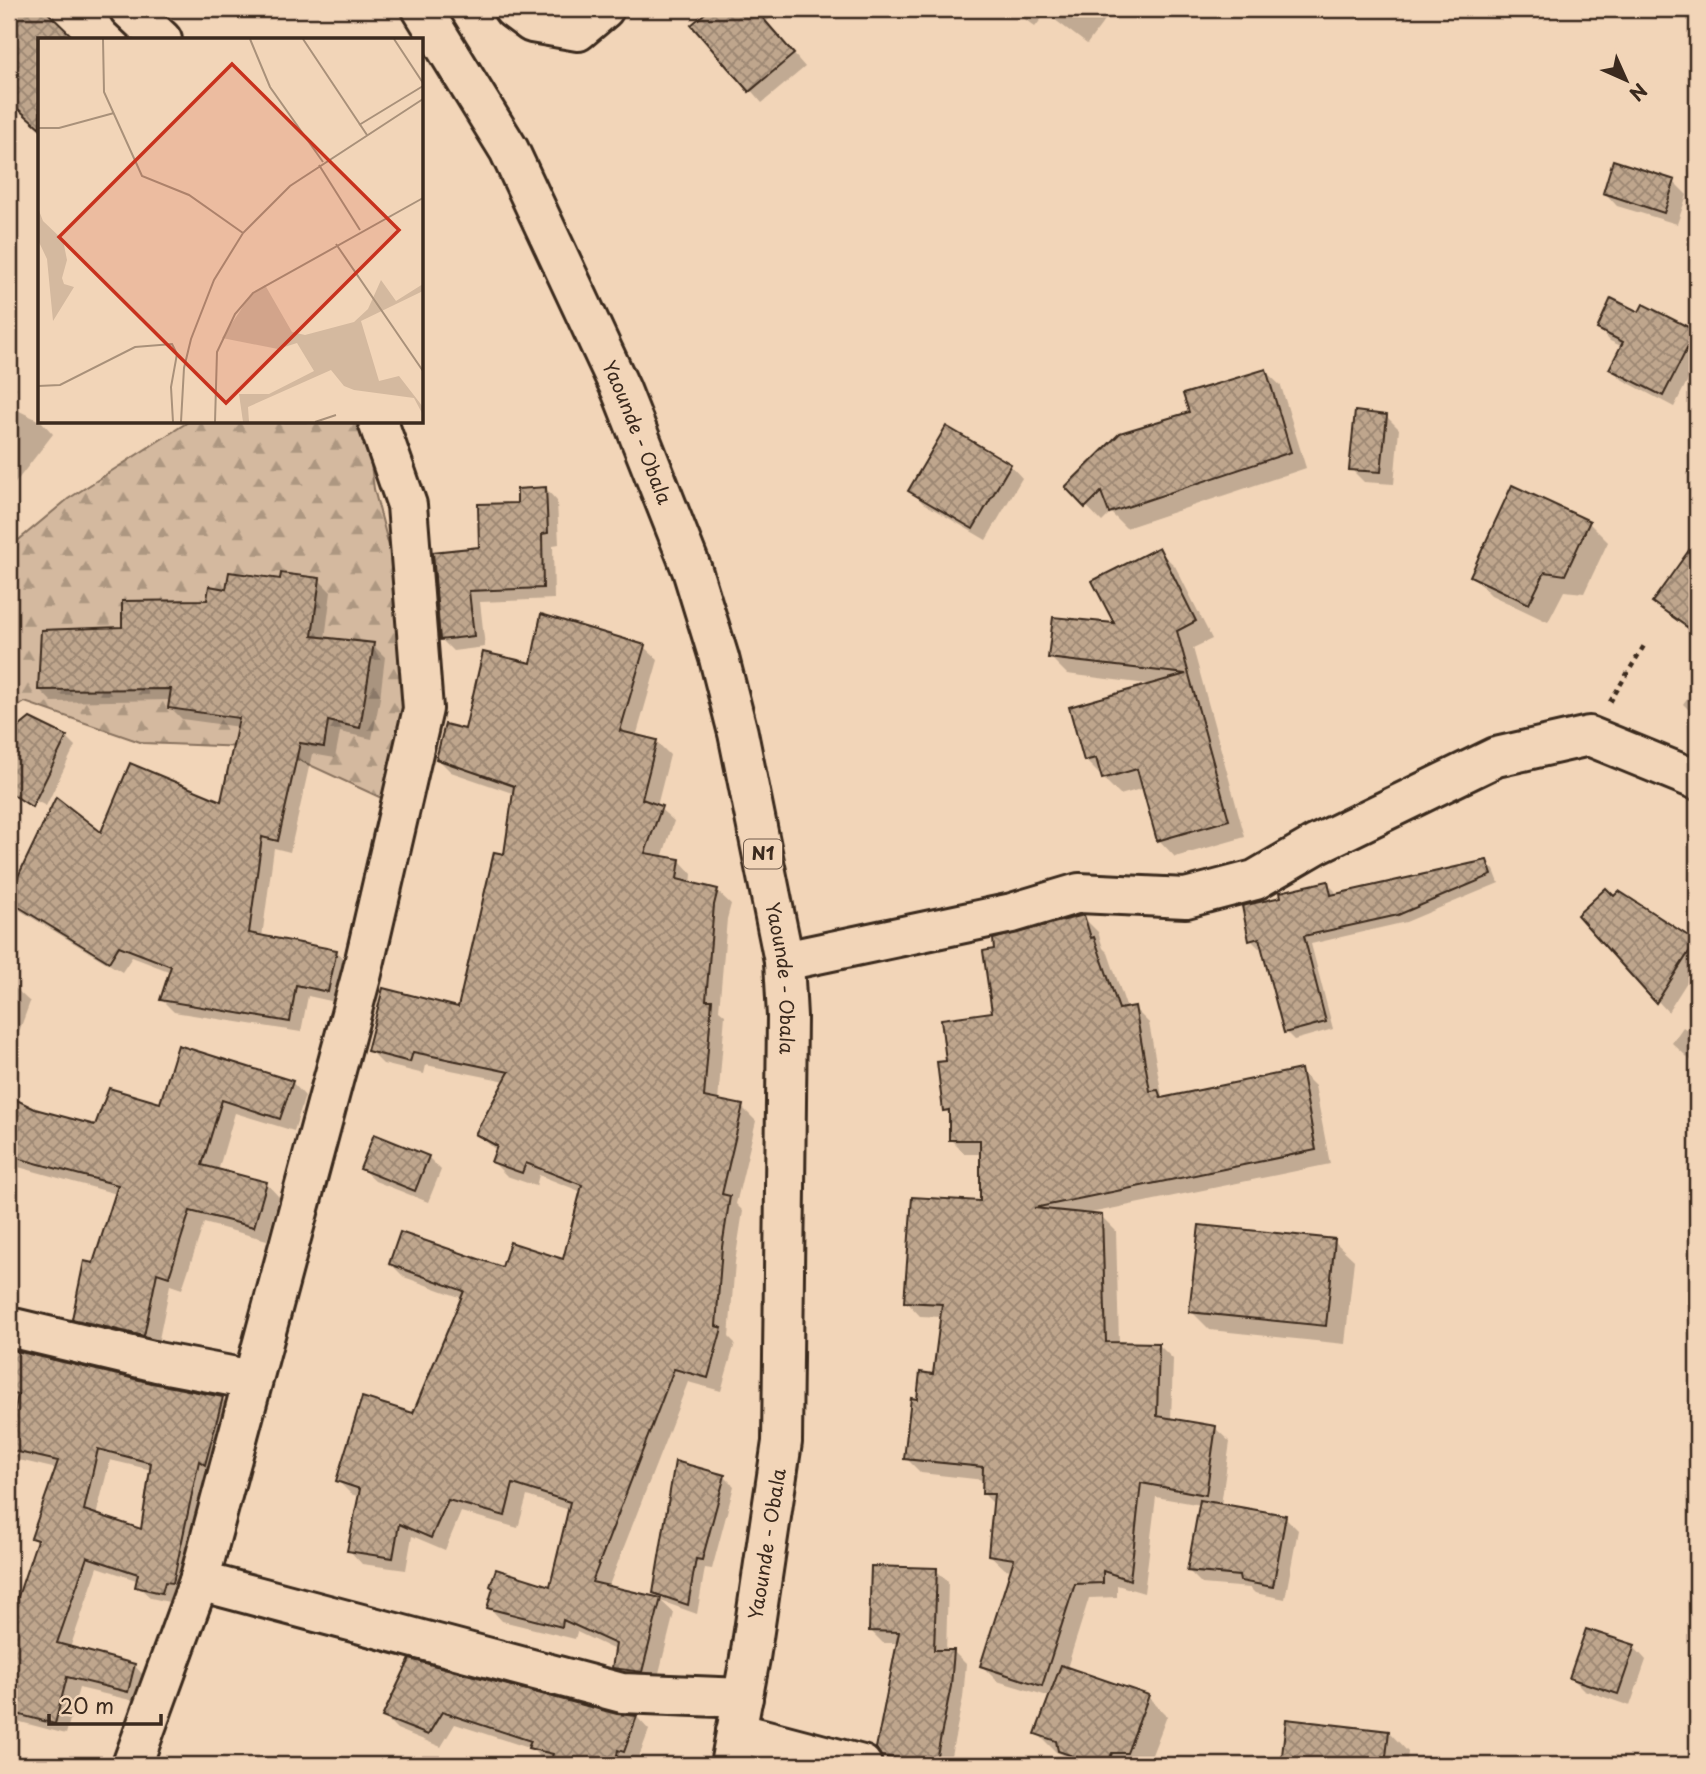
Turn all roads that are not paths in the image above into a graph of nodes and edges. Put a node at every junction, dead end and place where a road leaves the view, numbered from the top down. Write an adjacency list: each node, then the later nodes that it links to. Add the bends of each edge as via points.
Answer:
1 (129, 9): 5 (main road)
2 (422, 9): 8 (main road, Yaounde - Obala / N1, via 509,150 621,390 692,570 738,733)
3 (513, 9): 4 (main road, via 532,23 578,30)
4 (604, 9)
5 (160, 38)
6 (380, 424): 10 (main road, via 407,505 423,709 362,973)
7 (1697, 779): 8 (main road, via 1589,736 1496,757 1317,844 1255,880 1186,898 1079,893 1012,913)
8 (784, 961): 12 (main road, Yaounde - Obala / N1, via 782,1442)
9 (9, 1327): 10 (main road)
10 (252, 1380): 11 (main road)
11 (199, 1581): 12 (main road, via 622,1693); 13 (main road)
12 (736, 1732): 14 (main road)
13 (132, 1765)
14 (862, 1765)

